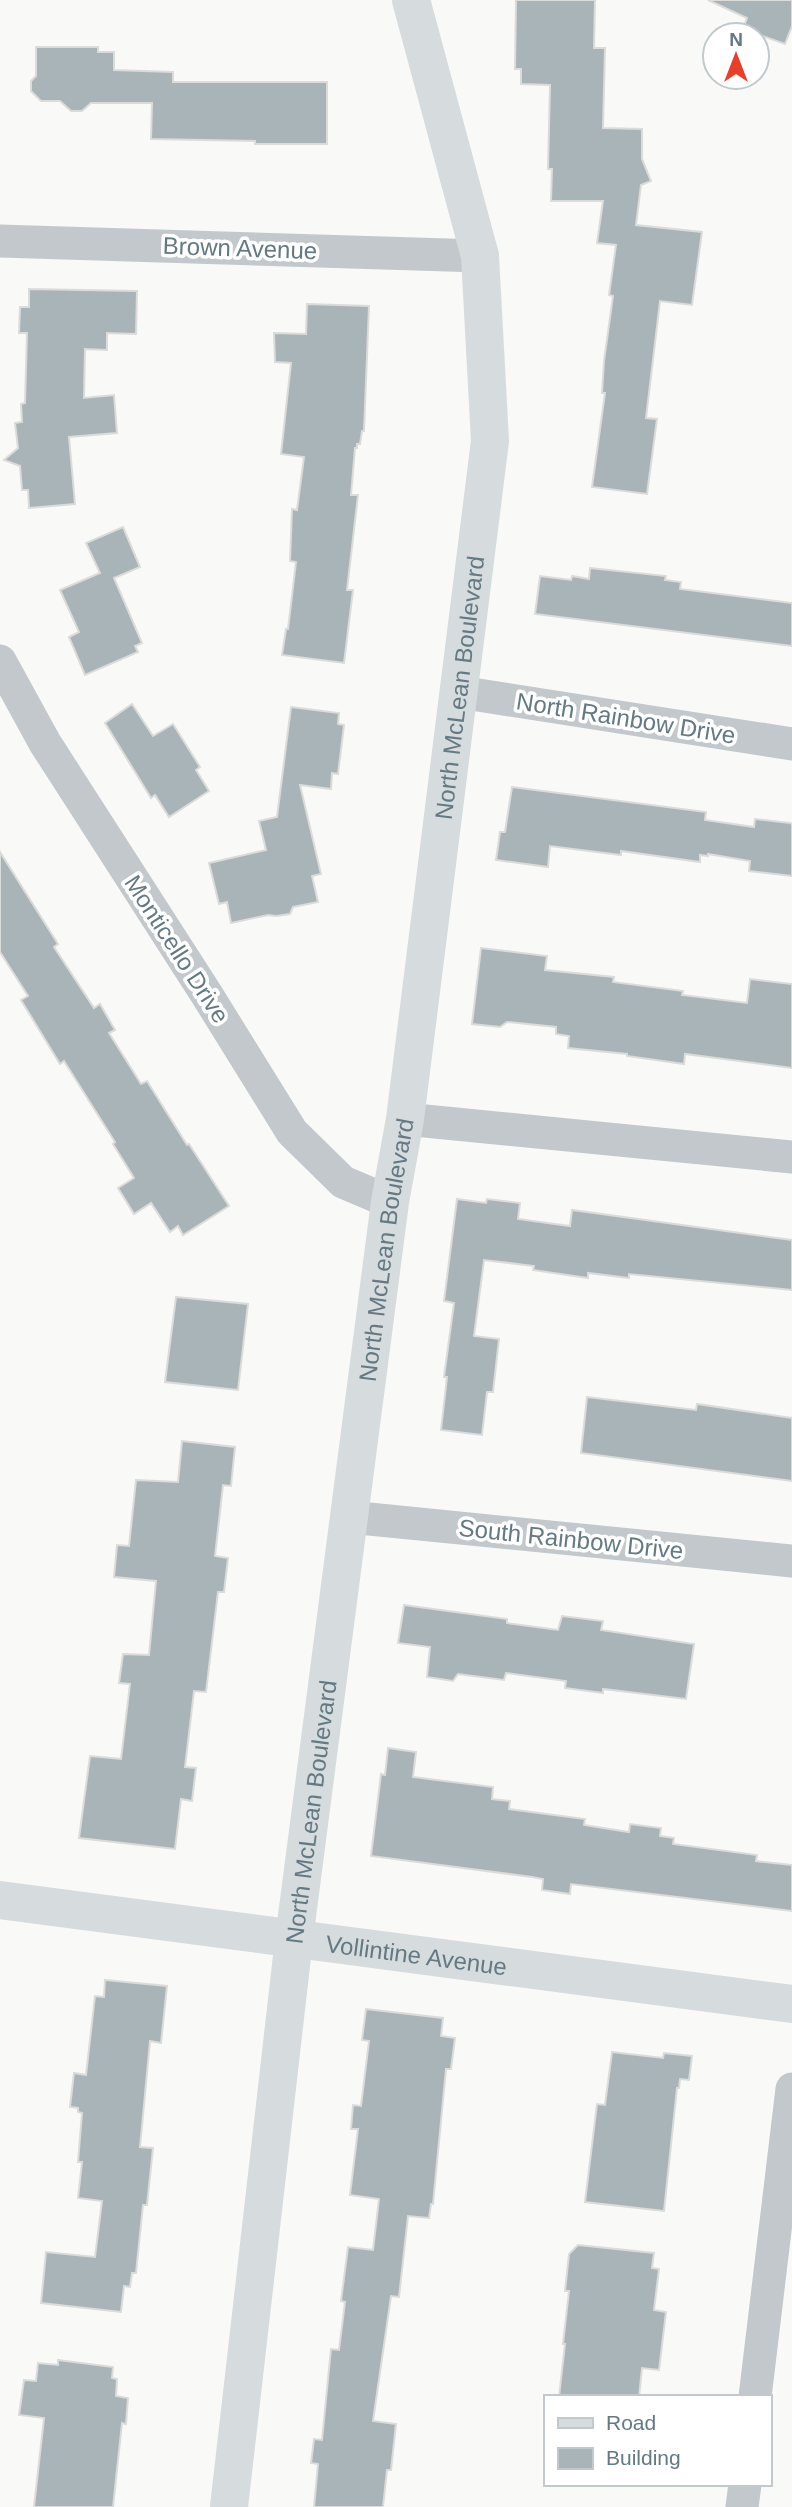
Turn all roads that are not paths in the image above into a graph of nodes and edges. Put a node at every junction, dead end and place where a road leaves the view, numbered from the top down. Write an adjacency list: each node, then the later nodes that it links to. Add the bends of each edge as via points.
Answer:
1 (411, 0): 3 (main road, North McLean Boulevard)
2 (0, 241): 3 (street, Brown Avenue)
3 (480, 256): 5 (main road, North McLean Boulevard, via 490,441)
4 (0, 661): 9 (street, Monticello Drive, via 45,743 292,1132 343,1182)
5 (459, 692): 6 (street, North Rainbow Drive); 7 (main road, North McLean Boulevard)
6 (792, 744)
7 (405, 1119): 8 (street); 9 (main road, North McLean Boulevard)
8 (792, 1157)
9 (390, 1202): 10 (main road, North McLean Boulevard)
10 (349, 1517): 11 (street, South Rainbow Drive); 13 (main road, North McLean Boulevard)
11 (792, 1561)
12 (0, 1900): 13 (main road, Vollintine Avenue)
13 (294, 1939): 14 (main road, Vollintine Avenue); 18 (main road, North McLean Boulevard)
14 (792, 2004)
15 (792, 2089): 16 (street)
16 (755, 2395)
17 (745, 2486): 19 (street)
18 (229, 2507)
19 (742, 2507)

